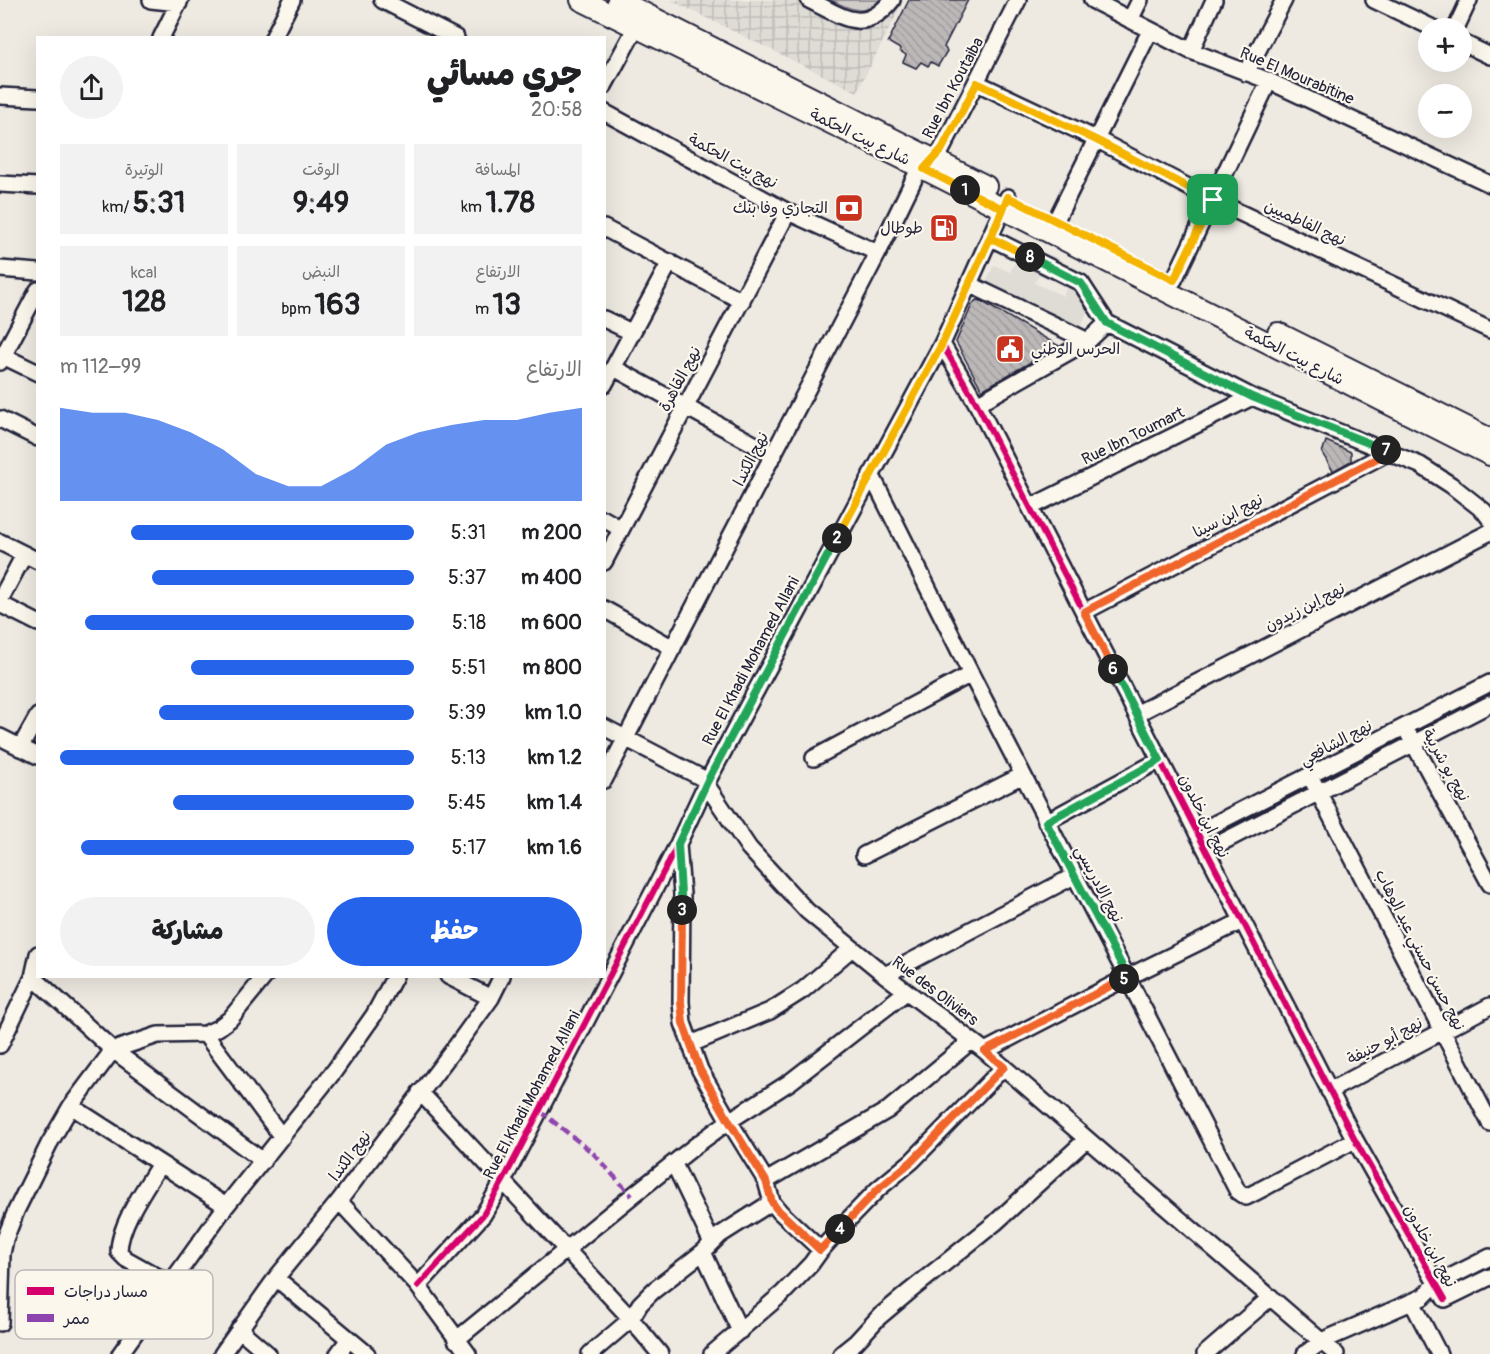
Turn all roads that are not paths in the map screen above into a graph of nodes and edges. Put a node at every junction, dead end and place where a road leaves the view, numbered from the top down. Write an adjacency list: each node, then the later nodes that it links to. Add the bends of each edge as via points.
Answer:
1 (151, 0): 14 (street)
2 (292, 0): 22 (street)
3 (382, 0): 23 (street)
4 (581, 0): 19 (main road, شارع بيت الحكمة)
5 (618, 0): 35 (main road, شارع بيت الحكمة)
6 (809, 0): 7 (street, via 846,18 867,21 882,13)
7 (892, 0)
8 (1018, 0): 30 (street, Rue Ibn Koutaiba)
9 (1092, 0): 17 (street, Rue El Mourabitine)
10 (1140, 0): 17 (street)
11 (1214, 0): 25 (street)
12 (1284, 0): 27 (street)
13 (1469, 0): 16 (street)
14 (180, 2): 21 (street)
15 (1381, 2): 18 (street)
16 (1461, 18)
17 (1130, 20): 20 (street, Rue El Mourabitine)
18 (1418, 20)
19 (636, 27): 29 (street); 35 (main road, شارع بيت الحكمة)
20 (1150, 31): 25 (street, Rue El Mourabitine); 34 (street)
21 (162, 36)
22 (274, 36)
23 (452, 36)
24 (1472, 47): 26 (street)
25 (1191, 51): 27 (street, Rue El Mourabitine)
26 (1490, 56)
27 (1246, 74): 28 (street, Rue El Mourabitine)
28 (1269, 81): 37 (street, Rue El Mourabitine); 39 (street)
29 (606, 82)
30 (977, 83): 34 (street, نهج الفاطميين); 35 (street, Rue Ibn Koutaiba, via 942,149)
31 (0, 96): 32 (street)
32 (36, 98)
33 (606, 113): 41 (street, نهج بيت الحكمة)
34 (1096, 140): 39 (street, نهج الفاطميين); 42 (street)
35 (929, 164): 40 (main road, شارع بيت الحكمة); 45 (street, نهج الكندا, via 916,175)
36 (0, 184): 38 (street)
37 (1490, 184)
38 (36, 186)
39 (1213, 200): 49 (street); 56 (street, نهج الفاطميين)
40 (1006, 203): 42 (main road, شارع بيت الحكمة); 44 (street, Rue El Khadi Mohamed Allani); 72 (main road, شارع بيت الحكمة)
41 (788, 212): 45 (street, نهج بيت الحكمة); 52 (street, نهج القاهرة)
42 (1056, 220): 49 (main road, شارع بيت الحكمة)
43 (606, 229): 46 (street)
44 (991, 238): 50 (street, Rue El Khadi Mohamed Allani); 55 (street, via 1081,283)
45 (878, 254): 71 (street, نهج الكندا)
46 (670, 262): 52 (street); 57 (street)
47 (0, 269): 48 (street)
48 (36, 272)
49 (1174, 280): 69 (main road, شارع بيت الحكمة)
50 (969, 284): 58 (street); 59 (street, Rue El Khadi Mohamed Allani)
51 (36, 298): 53 (street)
52 (742, 301): 66 (street, نهج القاهرة)
53 (31, 318): 60 (street)
54 (606, 320): 57 (street)
55 (1107, 323): 58 (street); 64 (street)
56 (1490, 330)
57 (631, 332): 61 (street)
58 (1088, 341): 65 (street)
59 (942, 344): 65 (street, نهج ابن خلدون); 73 (street, Rue El Khadi Mohamed Allani)
60 (2, 359): 62 (street)
61 (614, 368): 63 (street); 66 (street)
62 (36, 372)
63 (606, 382)
64 (1252, 397): 70 (street); 74 (street, Rue Ibn Toumart)
65 (977, 404): 74 (street, نهج ابن خلدون)
66 (686, 406): 71 (street); 77 (street, نهج القاهرة)
67 (0, 419): 68 (street)
68 (36, 437)
69 (1490, 439)
70 (1389, 452): 75 (street, via 1420,465 1451,485); 84 (street, نهج ابن سينا)
71 (774, 455): 86 (street, نهج الكندا)
72 (1490, 455)
73 (871, 474): 87 (street, نهج الادريسي); 104 (street, Rue El Khadi Mohamed Allani)
74 (1031, 507): 84 (street, نهج ابن خلدون)
75 (1490, 519)
76 (606, 520): 77 (street)
77 (621, 529): 81 (street, نهج القاهرة)
78 (1490, 532): 90 (street, نهج ابن زيدون)
79 (0, 542): 80 (street)
80 (31, 558): 82 (street)
81 (606, 558)
82 (0, 602): 85 (street)
83 (606, 610): 86 (street)
84 (1084, 612): 90 (street, نهج ابن خلدون)
85 (36, 622)
86 (674, 648): 95 (street, نهج الكندا)
87 (971, 674): 99 (street); 101 (street, نهج الادريسي)
88 (1490, 683): 92 (street, نهج الشافعي)
89 (1490, 704): 96 (street)
90 (1136, 714): 100 (street, نهج ابن خلدون)
91 (36, 720): 97 (street)
92 (1404, 727): 96 (street, نهج بو شربية); 103 (street, نهج الشافعي)
93 (606, 728): 95 (street, Rue des Oliviers)
94 (0, 737): 97 (street)
95 (627, 738): 102 (street, نهج الكندا); 104 (street, Rue des Oliviers)
96 (1413, 743): 105 (street); 112 (street, نهج بو شربية)
97 (20, 748): 98 (street)
98 (36, 755)
99 (814, 758)
100 (1160, 760): 106 (street); 107 (street, نهج ابن خلدون)
101 (1023, 775): 106 (street, نهج الادريسي); 110 (street)
102 (606, 776)
103 (1310, 776): 105 (street, نهج حسن حسني عبد الوهاب); 107 (street, نهج الشافعي)
104 (707, 782): 108 (street, Rue El Khadi Mohamed Allani); 114 (street, Rue des Oliviers, via 749,848 807,911)
105 (1318, 793): 109 (street); 126 (street, نهج حسن حسني عبد الوهاب)
106 (1046, 822): 111 (street, نهج الادريسي)
107 (1197, 833): 109 (street, نهج ابن خلدون)
108 (678, 844): 129 (street, via 682,894 681,1002); 145 (street, Rue El Khadi Mohamed Allani)
109 (1207, 850): 113 (street, نهج ابن خلدون)
110 (864, 855)
111 (1074, 876): 116 (street); 118 (street, نهج الادريسي)
112 (1490, 884)
113 (1242, 921): 118 (street); 134 (street, نهج ابن خلدون)
114 (851, 949): 116 (street, Rue des Oliviers); 129 (street, via 803,990 770,1011)
115 (36, 963): 117 (street)
116 (885, 975): 123 (street, Rue des Oliviers)
117 (33, 977): 130 (street); 131 (street)
118 (1128, 977): 132 (street); 141 (street, نهج الادريسي, via 1238,1192 1246,1197)
119 (263, 978): 127 (street, via 230,1019)
120 (395, 978): 139 (street, via 335,1070)
121 (452, 978): 124 (street)
122 (501, 978): 124 (street, نهج الكندا)
123 (906, 992): 128 (street, Rue des Oliviers); 137 (street, via 790,1082)
124 (491, 998): 135 (street, نهج الكندا)
125 (1490, 1006): 126 (street, نهج أبو حنيفة)
126 (1441, 1032): 134 (street, نهج أبو حنيفة); 138 (street, نهج حسن حسني عبد الوهاب)
127 (205, 1034): 131 (street, via 159,1035); 139 (street)
128 (971, 1041): 132 (street, Rue des Oliviers); 146 (street, via 888,1110)
129 (691, 1044): 137 (street, via 700,1070)
130 (0, 1045)
131 (113, 1050): 136 (street); 142 (street)
132 (985, 1051): 133 (street, Rue des Oliviers)
133 (1004, 1067): 140 (street, Rue des Oliviers); 152 (street)
134 (1329, 1091): 141 (street, نهج ابن خلدون)
135 (420, 1092): 145 (street); 147 (street, نهج الكندا)
136 (71, 1106): 143 (street); 154 (street, via 16,1212 5,1239)
137 (729, 1121): 144 (street); 146 (street)
138 (1490, 1123)
139 (282, 1137): 142 (street)
140 (1087, 1139): 161 (street, Rue des Oliviers); 182 (street, via 995,1224 910,1290)
141 (1355, 1140): 159 (street, نهج ابن خلدون)
142 (262, 1161): 149 (street)
143 (160, 1164): 149 (street); 155 (street, via 119,1241 119,1252)
144 (674, 1164): 150 (street); 151 (street)
145 (503, 1181): 151 (street); 160 (street, Rue El Khadi Mohamed Allani, via 483,1215)
146 (766, 1181): 148 (street)
147 (339, 1201): 158 (street, نهج الكندا); 160 (street)
148 (772, 1202): 150 (street, via 720,1234); 152 (street)
149 (226, 1206): 156 (street)
150 (708, 1248): 164 (street, via 652,1291); 167 (street)
151 (565, 1250): 164 (street); 170 (street)
152 (820, 1250): 167 (street, via 783,1293)
153 (1490, 1257): 159 (street)
154 (1, 1267): 165 (street)
155 (146, 1270)
156 (179, 1270)
157 (1490, 1277): 162 (street)
158 (276, 1278): 166 (street, نهج الكندا); 169 (street)
159 (1436, 1284): 162 (street, نهج ابن خلدون); 163 (street)
160 (418, 1286): 170 (street)
161 (1271, 1298): 171 (street, Rue des Oliviers); 183 (street)
162 (1445, 1299): 163 (street)
163 (1417, 1300): 171 (street); 186 (street)
164 (631, 1319): 179 (street); 180 (street)
165 (0, 1323)
166 (239, 1329): 174 (street, نهج الكندا); 175 (street)
167 (740, 1331): 172 (street)
168 (130, 1339): 173 (street)
169 (349, 1339): 176 (street); 177 (street)
170 (456, 1340): 178 (street)
171 (1322, 1341): 184 (street); 185 (street, Rue des Oliviers)
172 (731, 1348): 181 (street)
173 (120, 1354)
174 (223, 1354)
175 (268, 1354)
176 (338, 1354)
177 (367, 1354)
178 (468, 1354)
179 (590, 1354)
180 (660, 1354)
181 (712, 1354)
182 (841, 1354)
183 (1205, 1354)
184 (1305, 1354)
185 (1336, 1354)
186 (1439, 1354)

